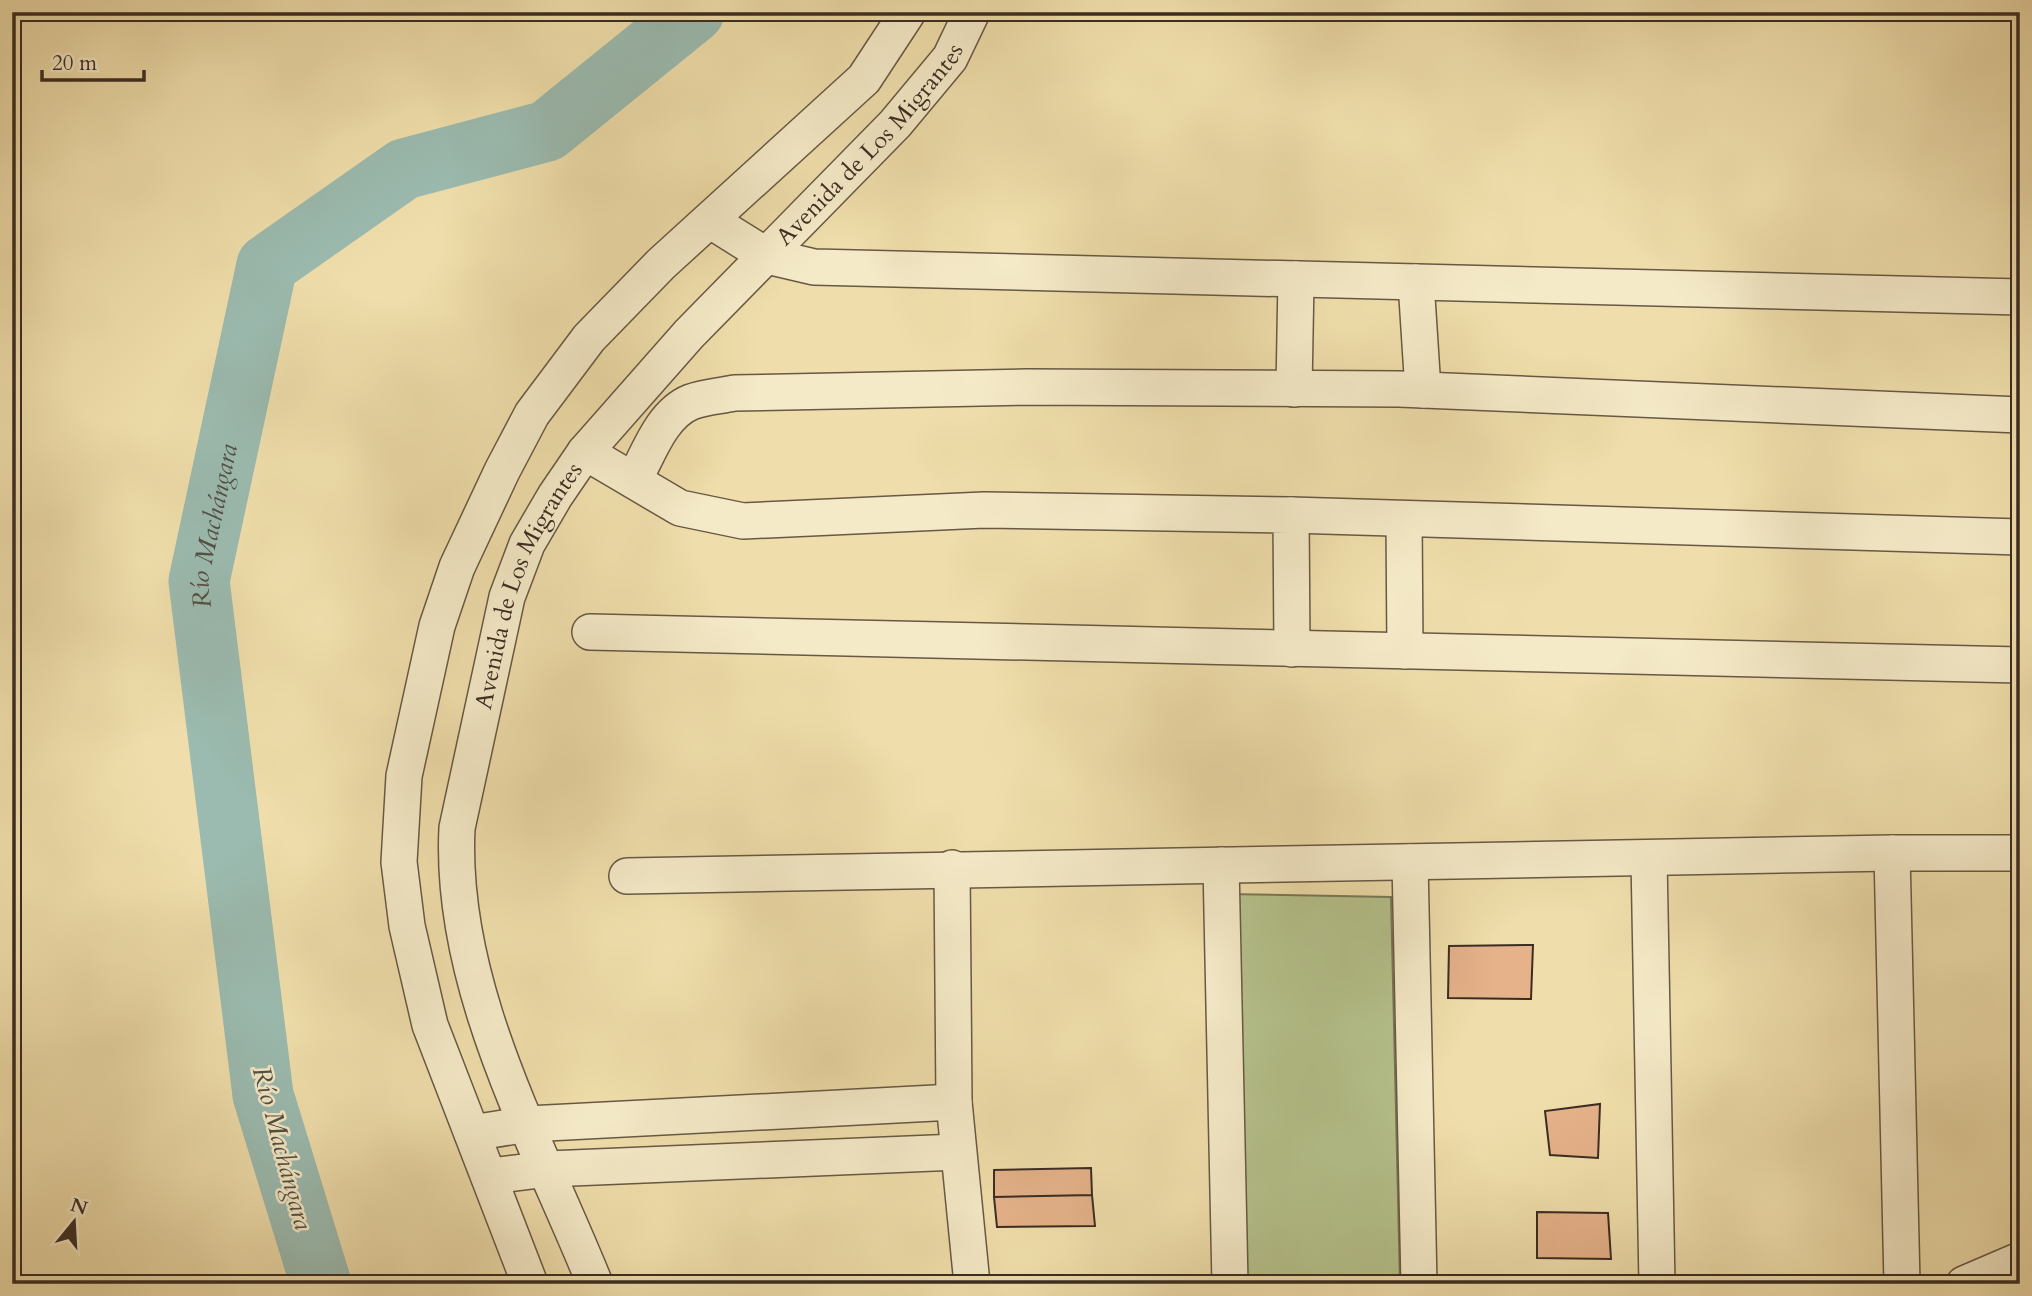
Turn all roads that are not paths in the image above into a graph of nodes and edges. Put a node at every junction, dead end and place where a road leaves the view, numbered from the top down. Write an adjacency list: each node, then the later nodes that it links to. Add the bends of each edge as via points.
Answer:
1 (908, 12): 3 (street, Avenida de Los Migrantes, via 864,79)
2 (972, 12): 4 (street, Avenida de Los Migrantes, via 950,58 895,124)
3 (711, 221): 4 (street); 29 (street, Avenida de Los Migrantes, via 660,264 589,338 532,414 478,517 437,626 404,776 399,862 407,926 430,1025)
4 (767, 256): 5 (street, via 814,267); 11 (street, Avenida de Los Migrantes, via 689,334)
5 (1296, 279): 6 (street); 8 (street)
6 (1416, 282): 7 (street); 9 (street)
7 (2020, 297)
8 (1294, 390): 9 (street); 12 (street, via 1027,387 734,393 691,402 677,411 657,436)
9 (1423, 390): 10 (street)
10 (2020, 415)
11 (585, 452): 12 (street); 28 (street, Avenida de Los Migrantes, via 527,544 507,597 457,828 455,861 462,917 483,1009)
12 (634, 480): 13 (street, via 680,508 743,521 984,510)
13 (1291, 514): 14 (street); 17 (street)
14 (1405, 519): 15 (street); 18 (street)
15 (2020, 537)
16 (590, 632): 17 (street)
17 (1292, 649): 18 (street)
18 (1405, 651): 19 (street)
19 (2020, 665)
20 (1892, 853): 21 (street); 22 (street); 41 (street)
21 (2020, 853)
22 (1649, 858): 23 (street); 40 (street)
23 (1410, 862): 24 (street); 39 (street)
24 (1221, 865): 25 (street); 38 (street)
25 (952, 868): 26 (street); 27 (street)
26 (627, 876)
27 (954, 1102): 28 (street); 30 (street)
28 (528, 1124): 29 (street); 31 (street, Avenida de Los Migrantes)
29 (472, 1133): 32 (street, Avenida de Los Migrantes)
30 (958, 1152): 31 (street); 37 (street)
31 (548, 1169): 32 (street); 36 (street, Avenida de Los Migrantes)
32 (490, 1176): 35 (street, Avenida de Los Migrantes)
33 (2020, 1260): 34 (street)
34 (1980, 1281)
35 (530, 1284)
36 (595, 1284)
37 (972, 1284)
38 (1230, 1284)
39 (1419, 1284)
40 (1657, 1284)
41 (1902, 1284)

